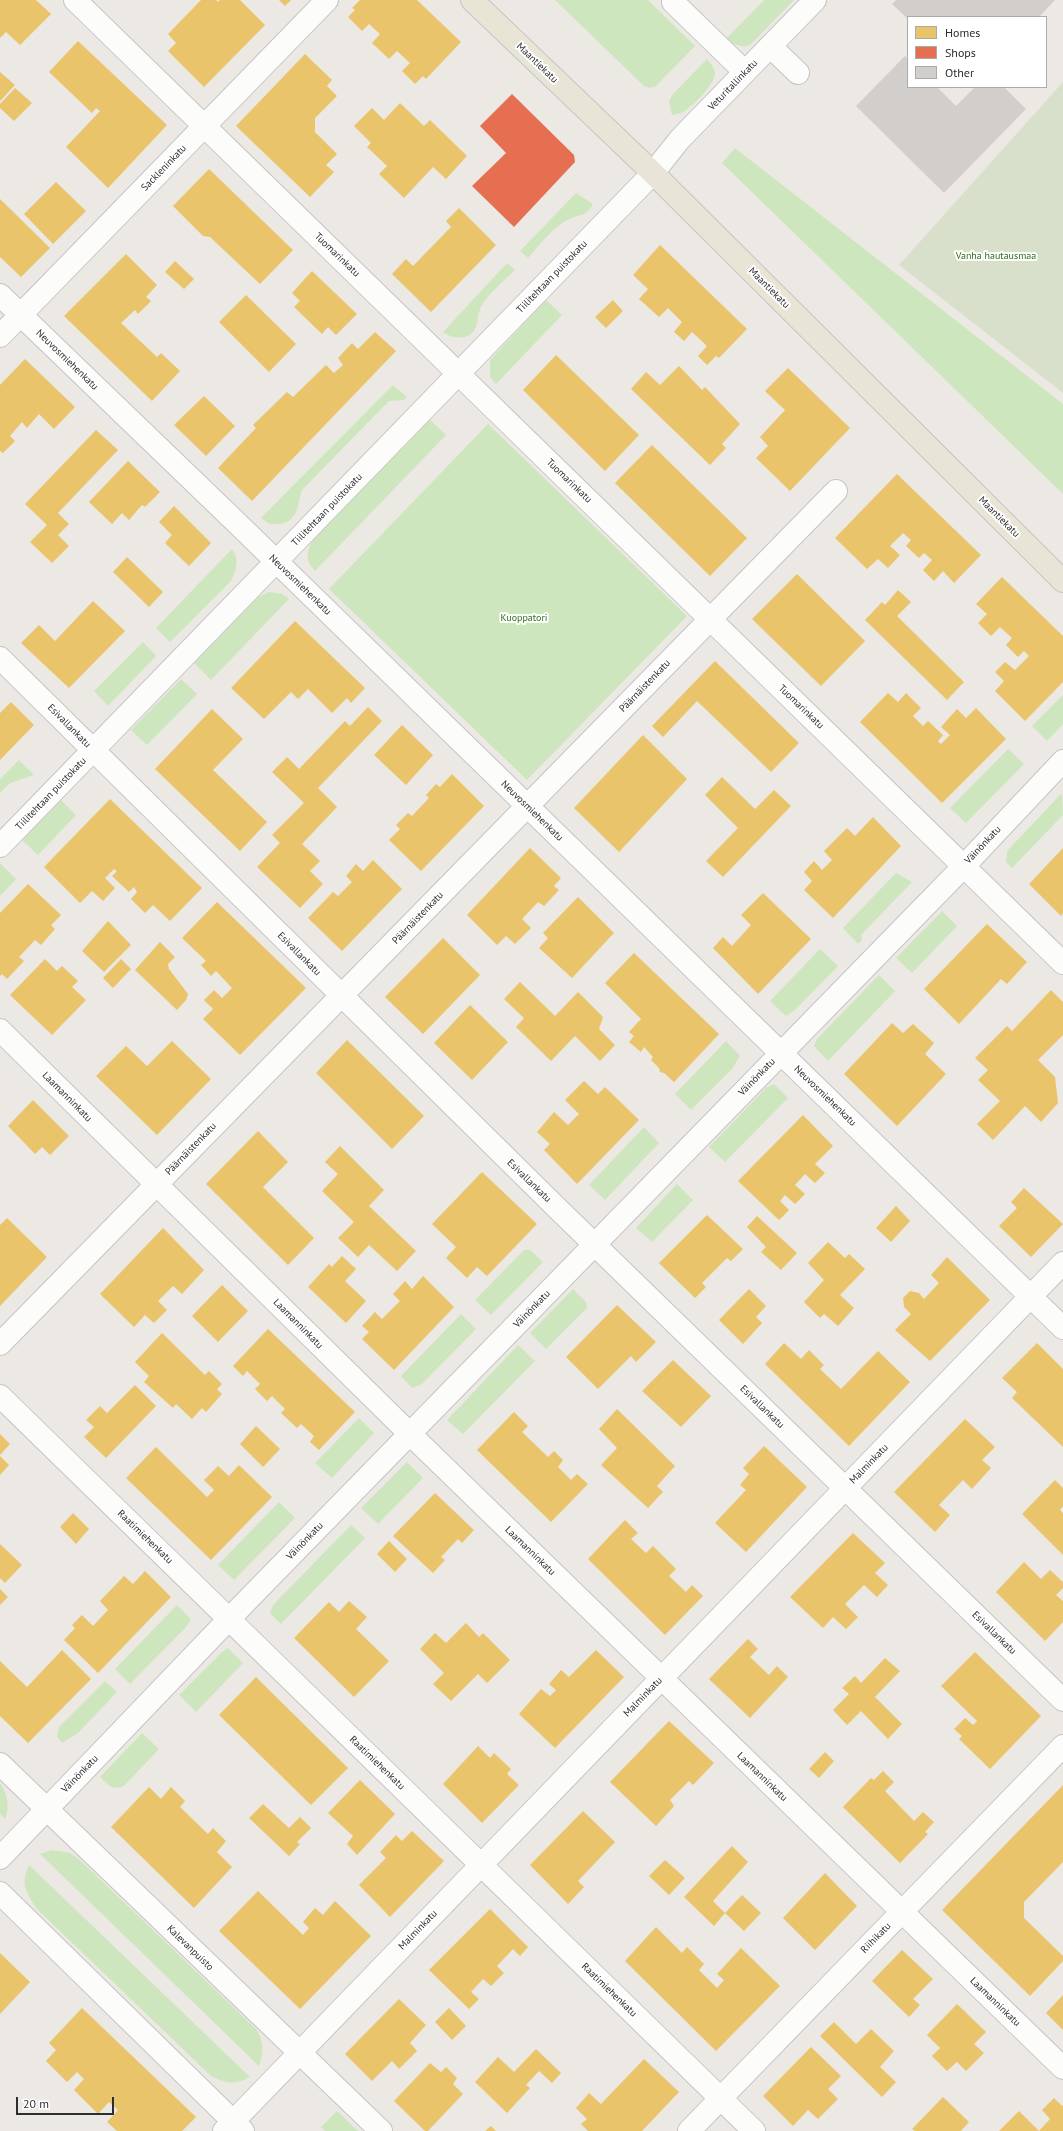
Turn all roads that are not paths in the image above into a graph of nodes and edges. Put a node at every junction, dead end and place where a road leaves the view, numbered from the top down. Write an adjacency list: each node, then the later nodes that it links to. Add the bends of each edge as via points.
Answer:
1 (75, 0): 9 (street, Tuomarinkatu)
2 (327, 0): 9 (street, Sackleninkatu)
3 (472, 0): 10 (main road, Maantiekatu)
4 (815, 0): 6 (street, Veturitallinkatu)
5 (673, 2): 7 (street)
6 (770, 46): 7 (street, Veturitallinkatu); 8 (street)
7 (745, 72): 10 (street, Veturitallinkatu, via 680,139)
8 (798, 73)
9 (204, 126): 12 (street, Sackleninkatu); 14 (street, Tuomarinkatu)
10 (653, 173): 14 (street, Tiilitehtaan puistokatu); 17 (main road, Maantiekatu)
11 (0, 295): 12 (street, Neuvosmiehenkatu)
12 (20, 315): 13 (street, Sackleninkatu); 16 (street, Neuvosmiehenkatu)
13 (0, 336)
14 (458, 374): 16 (street, Tiilitehtaan puistokatu); 18 (street, Tuomarinkatu)
15 (836, 492): 18 (street, Päärnäistenkatu)
16 (276, 561): 20 (street, Tiilitehtaan puistokatu); 22 (street, Neuvosmiehenkatu)
17 (1063, 581)
18 (711, 620): 22 (street, Päärnäistenkatu); 24 (street, Tuomarinkatu)
19 (0, 658): 20 (street, Esivallankatu)
20 (93, 750): 23 (street, Tiilitehtaan puistokatu); 26 (street, Esivallankatu)
21 (1063, 761): 24 (street, Väinönkatu)
22 (527, 806): 26 (street, Päärnäistenkatu); 28 (street, Neuvosmiehenkatu)
23 (0, 846)
24 (964, 866): 25 (street, Tuomarinkatu); 28 (street, Väinönkatu)
25 (1063, 963)
26 (341, 996): 29 (street, Päärnäistenkatu); 30 (street, Esivallankatu)
27 (0, 1030): 29 (street, Laamanninkatu)
28 (780, 1052): 30 (street, Väinönkatu); 32 (street, Neuvosmiehenkatu)
29 (156, 1184): 34 (street, Päärnäistenkatu); 36 (street, Laamanninkatu)
30 (594, 1245): 36 (street, Väinönkatu); 37 (street, Esivallankatu)
31 (1063, 1263): 32 (street, Malminkatu)
32 (1030, 1297): 33 (street, Neuvosmiehenkatu); 37 (street, Malminkatu)
33 (1063, 1328)
34 (0, 1344)
35 (0, 1396): 38 (street, Raatimiehenkatu)
36 (410, 1434): 38 (street, Väinönkatu); 39 (street, Laamanninkatu)
37 (846, 1488): 39 (street, Malminkatu); 40 (street, Esivallankatu)
38 (229, 1619): 43 (street, Väinönkatu); 45 (street, Raatimiehenkatu)
39 (662, 1678): 45 (street, Malminkatu); 47 (street, Laamanninkatu)
40 (1063, 1700)
41 (1063, 1746): 47 (street, Riihikatu)
42 (0, 1764): 43 (street, Kalevanpuisto)
43 (46, 1809): 44 (street, Väinönkatu); 48 (street, Kalevanpuisto)
44 (0, 1858)
45 (481, 1865): 48 (street, Malminkatu); 50 (street, Raatimiehenkatu)
46 (0, 1893): 51 (street)
47 (901, 1912): 49 (street, Laamanninkatu); 50 (street, Riihikatu)
48 (299, 2053): 51 (street, Malminkatu); 52 (street, Kalevanpuisto)
49 (1063, 2068)
50 (720, 2098): 53 (street, Riihikatu); 54 (street, Raatimiehenkatu)
51 (233, 2128)
52 (381, 2131)
53 (688, 2131)
54 (754, 2131)

